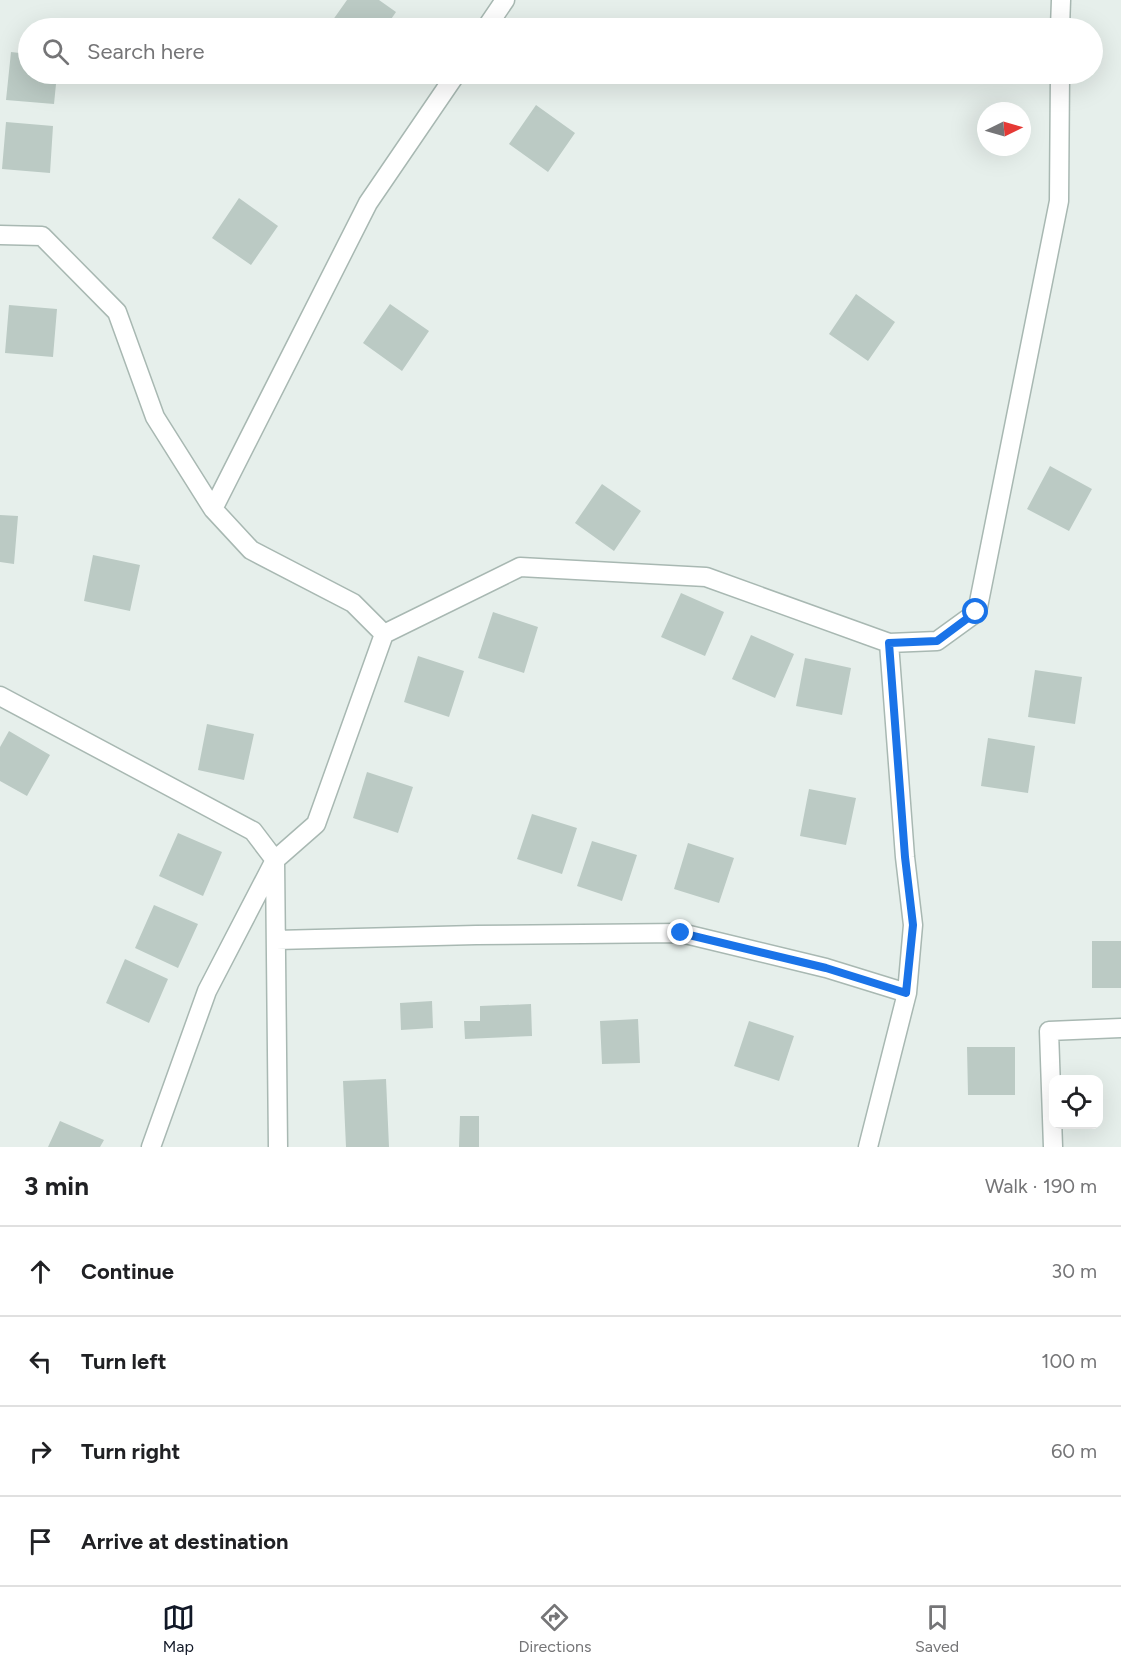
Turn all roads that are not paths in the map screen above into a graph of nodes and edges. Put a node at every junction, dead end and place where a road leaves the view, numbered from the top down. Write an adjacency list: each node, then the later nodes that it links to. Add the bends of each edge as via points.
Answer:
1 (505, 0): 3 (street)
2 (1061, 0): 4 (street)
3 (493, 18)
4 (1060, 18)
5 (449, 84): 8 (street, via 369,203)
6 (1060, 84): 10 (street, via 1059,201 976,612 937,641)
7 (0, 235): 8 (street, via 42,236 117,312 155,417)
8 (213, 509): 9 (street, via 251,550 354,603)
9 (384, 634): 10 (street, via 520,567 706,577); 12 (street, via 316,824)
10 (889, 643): 14 (street, via 913,925)
11 (0, 696): 12 (street, via 253,831)
12 (275, 860): 13 (street); 16 (street, via 207,991)
13 (276, 940): 14 (street, via 681,933 826,968); 17 (street)
14 (906, 993): 18 (street)
15 (1121, 1028): 19 (street, via 1049,1031)
16 (151, 1147)
17 (278, 1147)
18 (868, 1147)
19 (1053, 1147)

